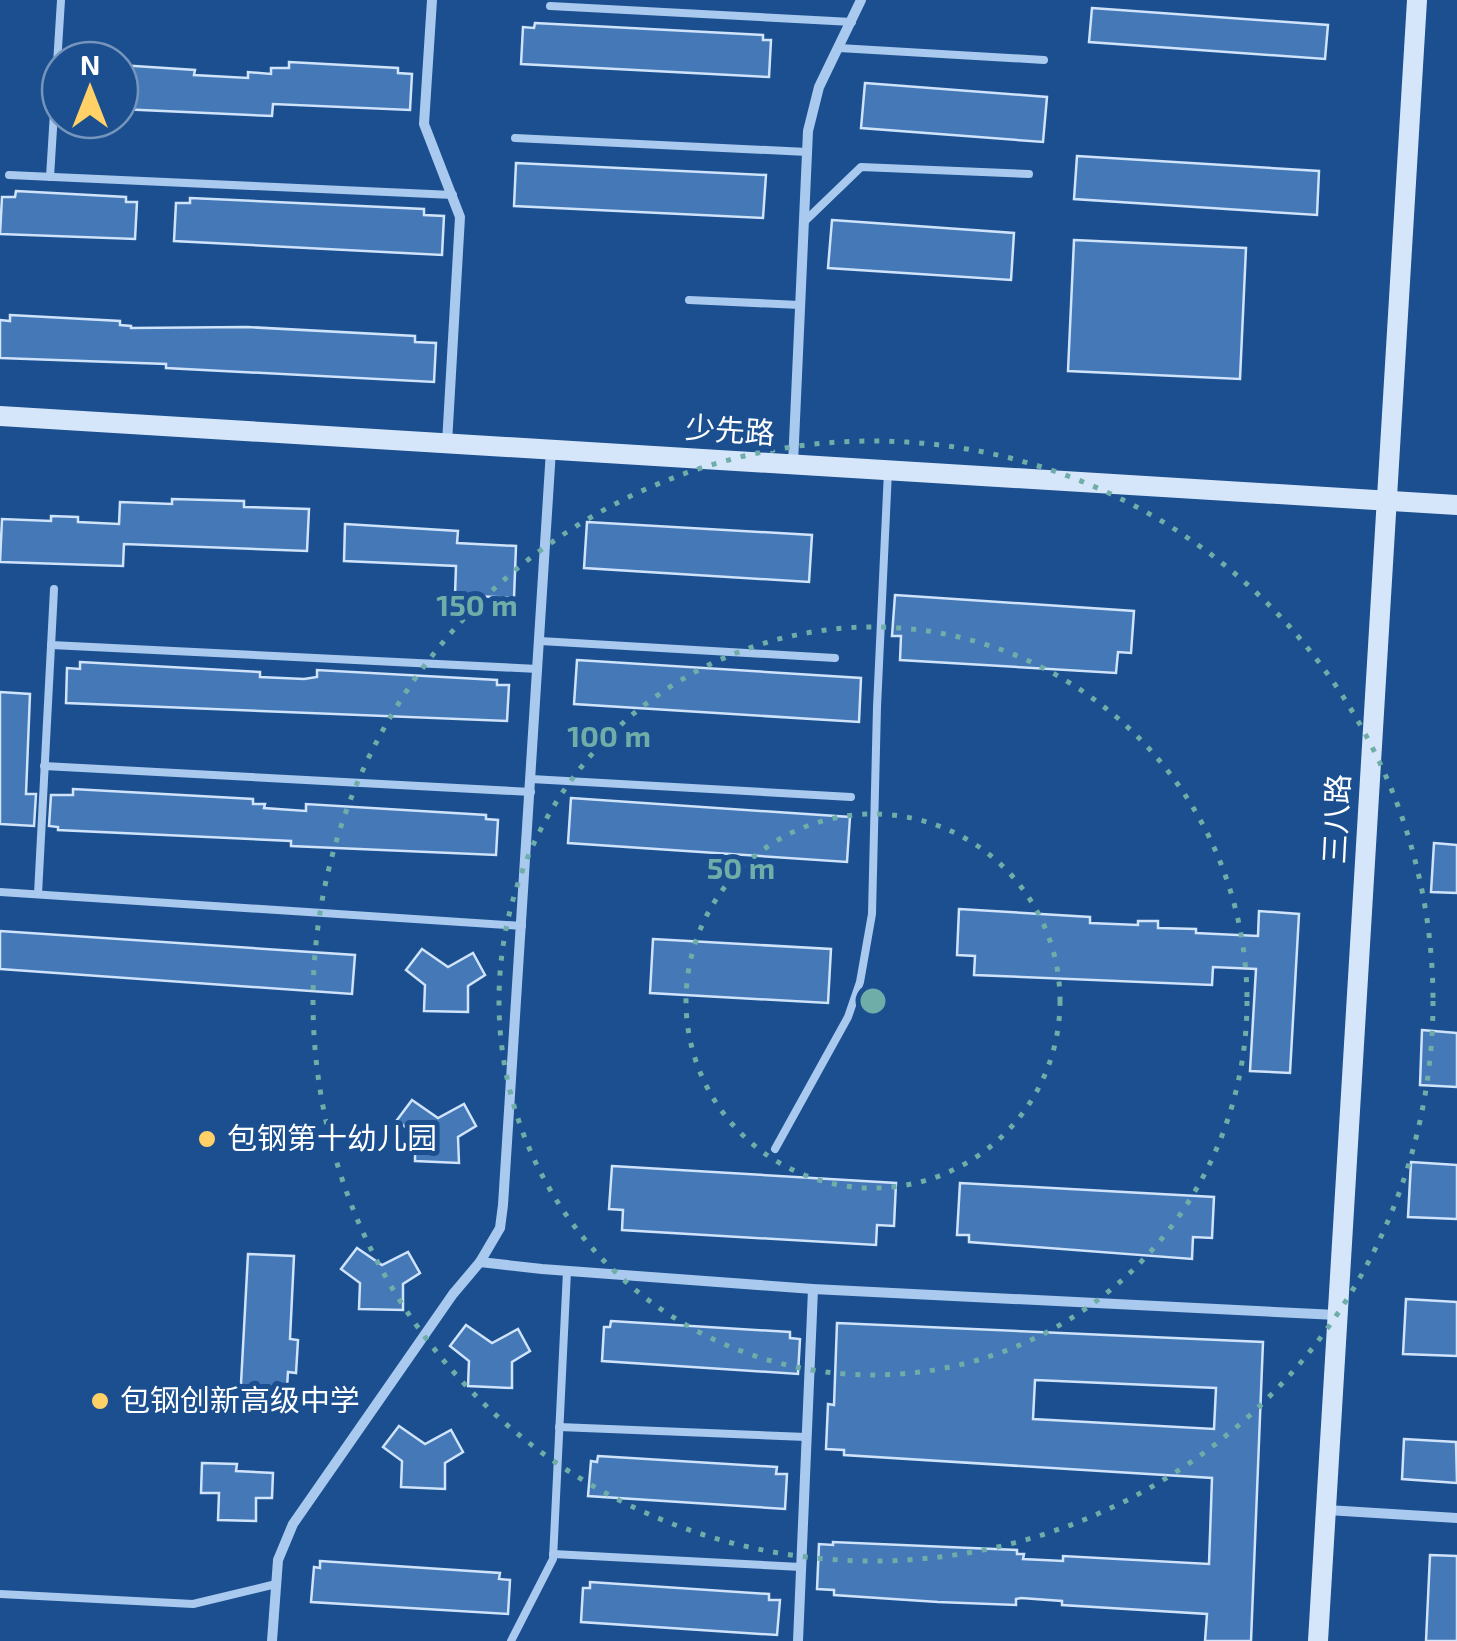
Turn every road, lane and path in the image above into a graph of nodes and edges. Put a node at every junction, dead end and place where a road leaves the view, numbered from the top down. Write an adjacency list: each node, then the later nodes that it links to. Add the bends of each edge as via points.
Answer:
1 (62, 0): 13 (lane)
2 (432, 0): 14 (street, via 424,124)
3 (862, 0): 6 (street)
4 (1418, 0): 23 (main road, 三八路)
5 (550, 6): 6 (lane)
6 (852, 22): 7 (street)
7 (838, 48): 8 (lane); 10 (street, via 812,109)
8 (1044, 60)
9 (515, 138): 10 (lane)
10 (807, 152): 15 (street)
11 (1030, 174): 15 (lane, via 861,167)
12 (9, 175): 13 (lane)
13 (50, 177): 14 (lane)
14 (453, 195): 19 (street, via 460,229)
15 (804, 222): 17 (street)
16 (688, 300): 17 (lane)
17 (800, 304): 21 (street)
18 (0, 416): 19 (main road, 少先路)
19 (447, 444): 20 (main road, 少先路)
20 (552, 450): 21 (main road, 少先路); 26 (street)
21 (792, 465): 22 (main road, 少先路)
22 (888, 470): 23 (main road, 少先路); 37 (lane, via 872,914 848,1017)
23 (1386, 501): 24 (main road, 少先路); 41 (main road, 三八路)
24 (1457, 505)
25 (54, 589): 27 (lane)
26 (540, 642): 28 (lane); 29 (street)
27 (51, 645): 29 (lane); 30 (lane)
28 (834, 658)
29 (538, 669): 31 (street)
30 (44, 766): 32 (lane); 35 (lane)
31 (531, 779): 32 (street); 33 (lane)
32 (530, 792): 36 (street)
33 (850, 798)
34 (0, 892): 35 (lane)
35 (38, 894): 36 (lane)
36 (522, 926): 38 (street, via 503,1205 500,1228)
37 (775, 1149)
38 (480, 1262): 39 (street); 48 (street, via 293,1524 282,1544)
39 (566, 1271): 40 (street); 42 (lane)
40 (813, 1289): 41 (street); 43 (street)
41 (1337, 1315): 44 (main road, 三八路)
42 (559, 1428): 43 (lane); 46 (lane)
43 (806, 1438): 47 (street)
44 (1326, 1510): 45 (street); 53 (main road, 三八路)
45 (1457, 1518)
46 (553, 1554): 47 (lane); 51 (lane)
47 (801, 1567): 52 (street)
48 (276, 1584): 49 (lane, via 193,1604); 50 (street)
49 (0, 1594)
50 (272, 1641)
51 (511, 1641)
52 (798, 1641)
53 (1318, 1641)

